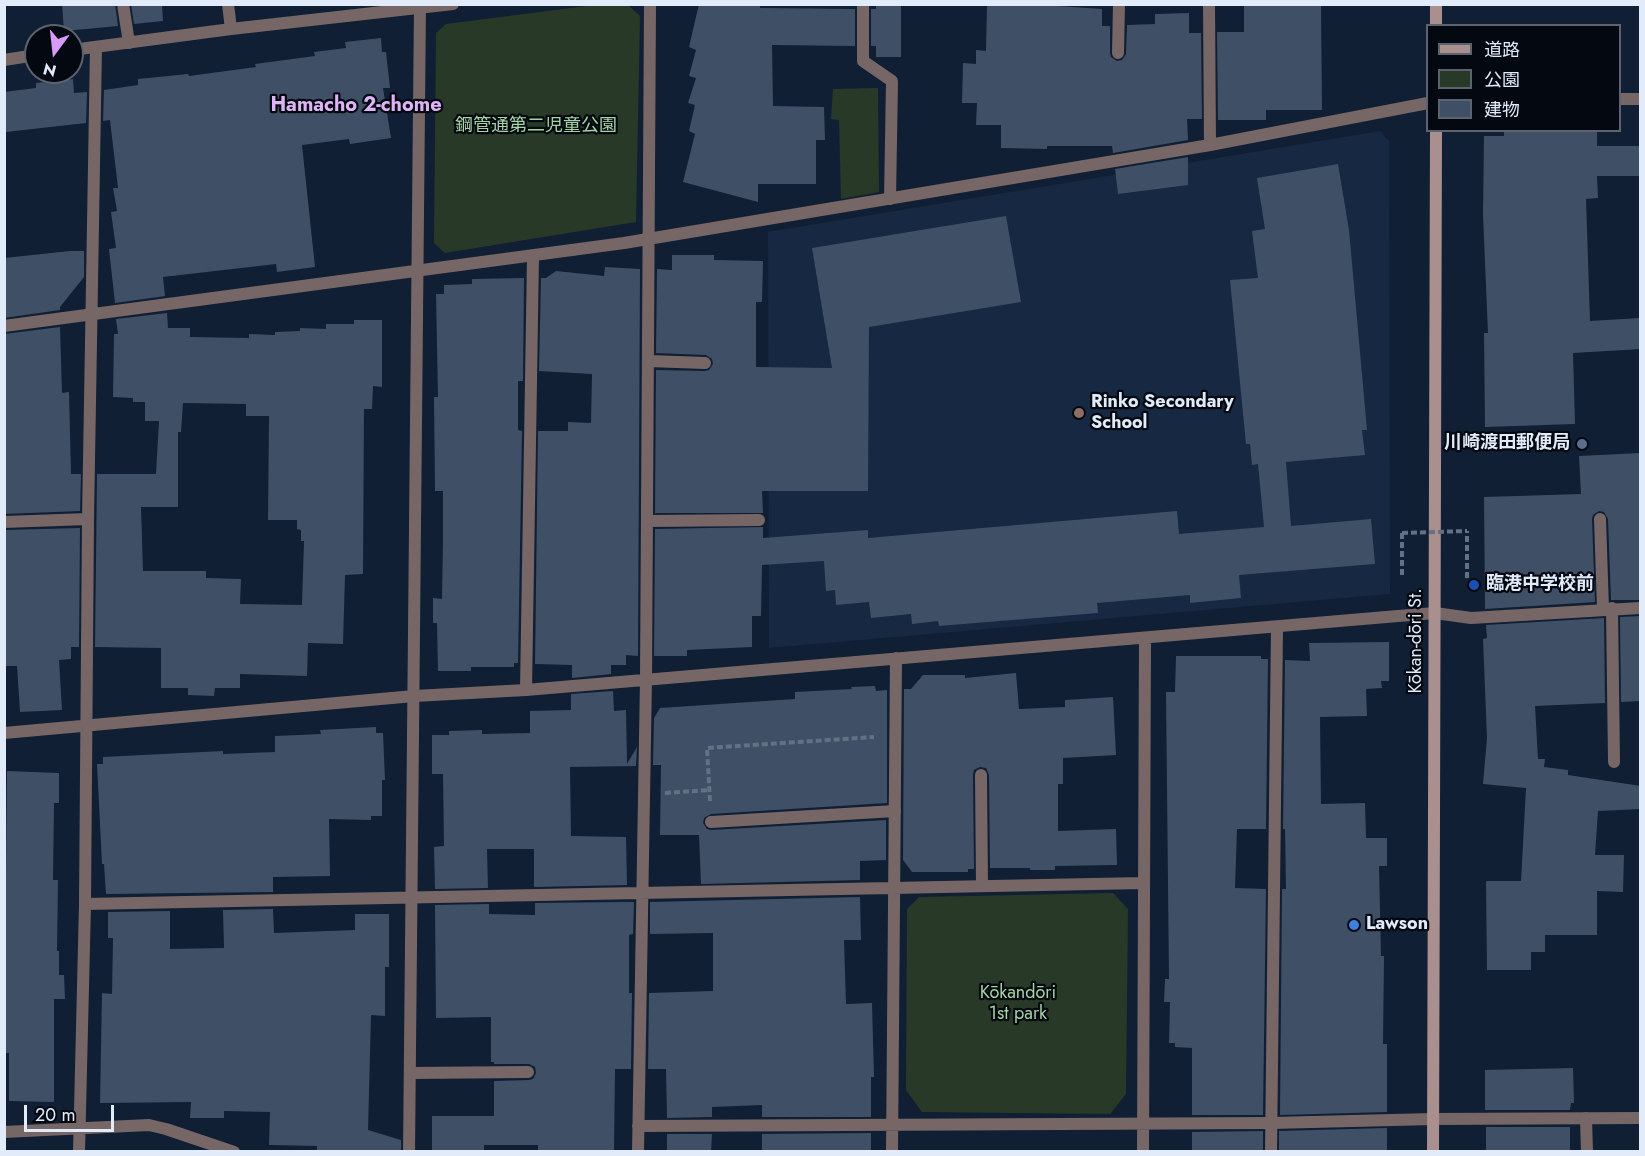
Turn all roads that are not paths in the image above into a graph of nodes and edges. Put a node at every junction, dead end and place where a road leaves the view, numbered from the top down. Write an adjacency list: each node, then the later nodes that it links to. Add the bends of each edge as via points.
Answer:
1 (123, 4): 12 (street)
2 (228, 4): 11 (street)
3 (453, 4): 9 (street)
4 (650, 4): 24 (street)
5 (863, 4): 23 (street, via 863,61 891,81)
6 (1119, 4): 15 (street)
7 (1209, 4): 22 (street)
8 (1436, 4): 10 (street)
9 (420, 7): 11 (street); 26 (street)
10 (1436, 24)
11 (231, 28): 12 (street)
12 (129, 43): 13 (street)
13 (96, 47): 14 (street); 27 (street)
14 (84, 48)
15 (1118, 53)
16 (24, 57): 17 (street)
17 (4, 60)
18 (1621, 99): 19 (street)
19 (1641, 99)
20 (1426, 103): 22 (street)
21 (1436, 132): 38 (street, Kōkan-dōri St.)
22 (1210, 145): 23 (street)
23 (890, 199): 24 (street)
24 (649, 239): 25 (street); 29 (street)
25 (533, 257): 26 (street); 43 (street)
26 (417, 270): 27 (street); 44 (street)
27 (92, 314): 28 (street); 31 (street)
28 (4, 326)
29 (648, 361): 30 (street); 34 (street)
30 (705, 363)
31 (88, 519): 35 (street); 45 (street)
32 (1600, 519): 37 (street)
33 (759, 520): 34 (street)
34 (647, 521): 42 (street)
35 (4, 522)
36 (1641, 608): 37 (street)
37 (1607, 609): 38 (street, via 1471,618); 47 (street)
38 (1435, 613): 39 (street); 61 (street, Kōkan-dōri St.)
39 (1277, 627): 40 (street); 63 (street)
40 (1145, 638): 41 (street); 51 (street)
41 (896, 658): 42 (street); 49 (street)
42 (646, 679): 43 (street); 54 (street)
43 (526, 690): 44 (street)
44 (414, 696): 45 (street); 55 (street)
45 (87, 727): 46 (street); 56 (street)
46 (4, 734)
47 (1614, 762)
48 (981, 775): 52 (street)
49 (895, 811): 50 (street); 53 (street)
50 (711, 822)
51 (1143, 883): 52 (street); 62 (street)
52 (982, 886): 53 (street)
53 (894, 887): 54 (street); 64 (street)
54 (643, 893): 55 (street); 65 (street)
55 (412, 898): 56 (street); 58 (street)
56 (85, 904): 66 (street)
57 (528, 1072): 58 (street)
58 (410, 1073): 70 (street)
59 (1586, 1118): 60 (street); 61 (street); 76 (street)
60 (1641, 1118)
61 (1433, 1119): 63 (street); 75 (street, Kōkan-dōri St.)
62 (1143, 1122): 63 (street); 64 (street); 73 (street)
63 (1271, 1123): 74 (street)
64 (892, 1125): 65 (street); 72 (street)
65 (638, 1126): 71 (street)
66 (79, 1129): 67 (street); 68 (street); 69 (street, via 149,1125)
67 (4, 1132)
68 (79, 1152)
69 (234, 1152)
70 (409, 1152)
71 (638, 1152)
72 (892, 1152)
73 (1143, 1152)
74 (1271, 1152)
75 (1432, 1152)
76 (1587, 1152)

